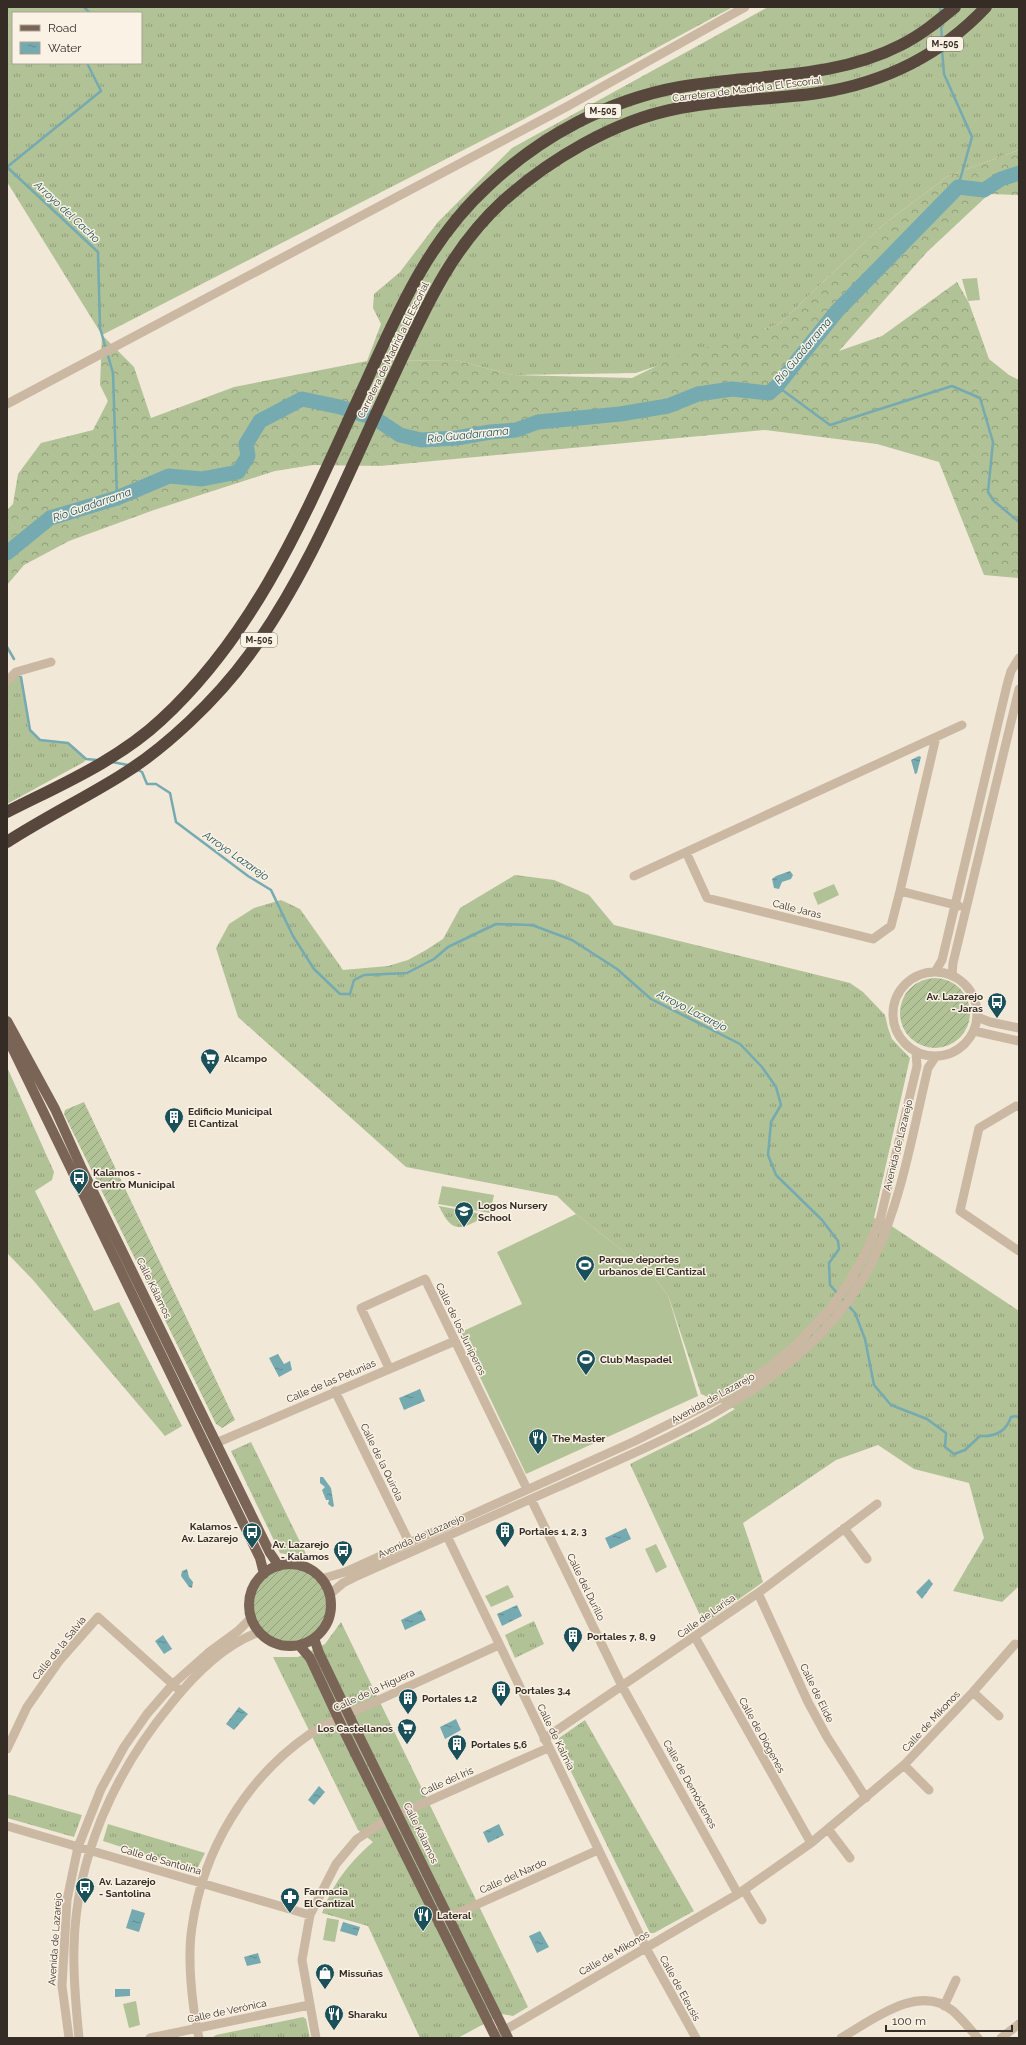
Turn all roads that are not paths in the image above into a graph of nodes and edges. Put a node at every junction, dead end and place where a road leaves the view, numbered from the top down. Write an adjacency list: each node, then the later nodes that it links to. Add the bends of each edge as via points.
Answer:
1 (745, 7): 4 (street, via 568,106)
2 (955, 7): 11 (highway, Carretera de Madrid a El Escorial / M-505, via 933,25 901,45 875,56 813,72 718,81 676,88 598,113 553,135 487,186 436,245 420,271 392,325 302,521 262,596 232,641 160,721 98,765)
3 (986, 7): 12 (highway, Carretera de Madrid a El Escorial / M-505, via 948,41 913,63 884,77 831,91 675,109 649,116 564,154 501,203 454,257 431,294 321,530 282,606 248,657 175,735 120,776)
4 (7, 404)
5 (1019, 658): 16 (street, via 1007,684)
6 (51, 662): 7 (street, via 16,672)
7 (7, 682)
8 (1019, 689): 17 (street)
9 (962, 725): 10 (street)
10 (936, 737): 13 (street); 15 (street, Calle Jaras)
11 (7, 812)
12 (7, 842)
13 (686, 852): 14 (street); 15 (street, Calle Jaras, via 707,898 873,939 891,926)
14 (634, 876)
15 (900, 891): 16 (street)
16 (954, 905): 17 (street); 18 (street, via 942,960)
17 (966, 908): 19 (street)
18 (935, 972): 19 (street); 26 (street, via 924,974 909,982 898,994 894,1005 895,1027 907,1046)
19 (952, 976): 20 (street, via 968,988 975,1002)
20 (977, 1017): 22 (street); 23 (street)
21 (7, 1021): 35 (main road, Calle Kálamos, via 55,1109)
22 (1019, 1028)
23 (974, 1031): 25 (street); 27 (street, via 962,1047)
24 (7, 1037): 44 (main road, via 260,1558)
25 (1019, 1040)
26 (916, 1052): 27 (street); 29 (street, Avenida de Lazarejo, via 917,1066)
27 (936, 1056): 29 (street, Avenida de Lazarejo, via 928,1068)
28 (1019, 1107): 30 (street, via 1016,1106 979,1128 960,1211)
29 (885, 1221): 34 (street, Avenida de Lazarejo, via 873,1259 837,1315 777,1374)
30 (1019, 1251)
31 (454, 1341): 32 (street, Calle de las Petunias); 32 (street, Calle de los Juníperos, via 424,1280 361,1308); 36 (street, Calle de los Juníperos)
32 (389, 1368): 33 (street, Calle de las Petunias)
33 (335, 1391): 35 (street, Calle de las Petunias); 41 (street, Calle de la Quirola)
34 (743, 1391): 36 (street, Avenida de Lazarejo); 37 (street, Avenida de Lazarejo, via 639,1450)
35 (216, 1443): 43 (main road, Calle Kálamos, via 270,1553)
36 (526, 1489): 41 (street, Avenida de Lazarejo)
37 (531, 1499): 40 (street, Avenida de Lazarejo); 56 (street, Calle del Durillo)
38 (877, 1504): 39 (street, Calle de Larisa)
39 (844, 1528): 42 (street); 46 (street, Calle de Larisa)
40 (447, 1536): 47 (street, Avenida de Lazarejo, via 342,1584); 54 (street, Calle de Kalmia)
41 (409, 1542): 45 (street, Avenida de Lazarejo, via 345,1572)
42 (867, 1559)
43 (279, 1566): 44 (main road); 45 (main road, via 298,1565)
44 (264, 1574): 48 (main road, via 257,1581 251,1594)
45 (321, 1579): 47 (main road)
46 (758, 1593): 50 (street, Calle de Larisa); 67 (street, Calle de Elide, via 808,1702)
47 (329, 1595): 51 (main road, via 331,1604 327,1623)
48 (251, 1618): 49 (main road); 55 (street, Avenida de Lazarejo)
49 (259, 1632): 53 (main road, via 267,1640 277,1644); 57 (street, Avenida de Lazarejo, via 242,1638 213,1660)
50 (695, 1637): 56 (street, Calle de Larisa); 72 (street, Calle de Diógenes)
51 (314, 1638): 53 (main road); 59 (main road, Calle Kálamos)
52 (1015, 1644): 58 (street, Calle de Mikonos)
53 (299, 1645): 61 (main road, via 310,1658)
54 (499, 1645): 59 (street, Calle de la Higuera); 62 (street, Calle de Kalmia)
55 (173, 1684): 57 (street, Calle de la Salvia); 64 (street, Calle de la Salvia, via 98,1617 60,1660 27,1707); 73 (street, Avenida de Lazarejo, via 147,1714 124,1747 101,1788)
56 (622, 1686): 62 (street, Calle de Larisa); 78 (street, Calle de Demóstenes)
57 (181, 1692): 74 (street, Avenida de Lazarejo, via 156,1721 134,1753 111,1793)
58 (973, 1692): 60 (street, Calle de Mikonos); 65 (street, Calle de Mikonos)
59 (348, 1714): 61 (street, Calle de la Higuera); 68 (main road, Calle Kálamos)
60 (999, 1716)
61 (338, 1719): 69 (main road); 77 (street, Calle de la Higuera, via 310,1734 269,1768 233,1815 220,1838)
62 (544, 1739): 63 (street, Calle de Kalmia)
63 (548, 1748): 68 (street, Calle del Iris); 75 (street, Calle de Kalmia)
64 (7, 1749)
65 (904, 1766): 66 (street, Calle de Mikonos); 67 (street, Calle de Mikonos)
66 (929, 1790)
67 (866, 1798): 71 (street, Calle de Mikonos)
68 (398, 1815): 69 (street, Calle del Iris); 80 (main road, Calle Kálamos)
69 (388, 1819): 79 (street, Calle del Iris, via 357,1840 336,1864); 82 (main road)
70 (7, 1826): 73 (street, Calle de Santolina)
71 (828, 1829): 72 (street, Calle de Mikonos); 76 (street)
72 (811, 1843): 78 (street, Calle de Mikonos)
73 (78, 1847): 74 (street, Calle de Santolina); 91 (street, Avenida de Lazarejo, via 67,1900 62,1986)
74 (89, 1850): 77 (street, Calle de Santolina); 92 (street, Avenida de Lazarejo, via 78,1902 74,1946 74,1989)
75 (598, 1850): 80 (street, Calle del Nardo); 83 (street, Calle de Kalmia)
76 (850, 1858)
77 (202, 1883): 79 (street, Calle de Santolina); 88 (street, Calle de la Higuera, via 192,1927 190,1956)
78 (741, 1892): 81 (street); 83 (street, Calle de Mikonos)
79 (310, 1915): 85 (street, Calle del Iris, via 302,1960)
80 (447, 1917): 82 (street, Calle del Nardo); 89 (main road, Calle Kálamos)
81 (762, 1920)
82 (438, 1922): 90 (main road)
83 (646, 1948): 89 (street, Calle de Mikonos); 96 (street, Calle de Eleusis)
84 (956, 1980): 86 (street)
85 (309, 2005): 88 (street, Calle de Verónica); 95 (street, Calle del Iris)
86 (944, 2006): 97 (street, via 916,2000 896,2006); 98 (street, via 952,2010)
87 (1019, 2024): 99 (street)
88 (197, 2028): 93 (street, Calle de Verónica); 94 (street, Calle de la Higuera)
89 (506, 2034): 90 (street, Calle de Mikonos)
90 (494, 2037)
91 (69, 2038)
92 (79, 2038)
93 (150, 2038)
94 (199, 2038)
95 (316, 2038)
96 (696, 2038)
97 (841, 2038)
98 (978, 2038)
99 (1001, 2038)

